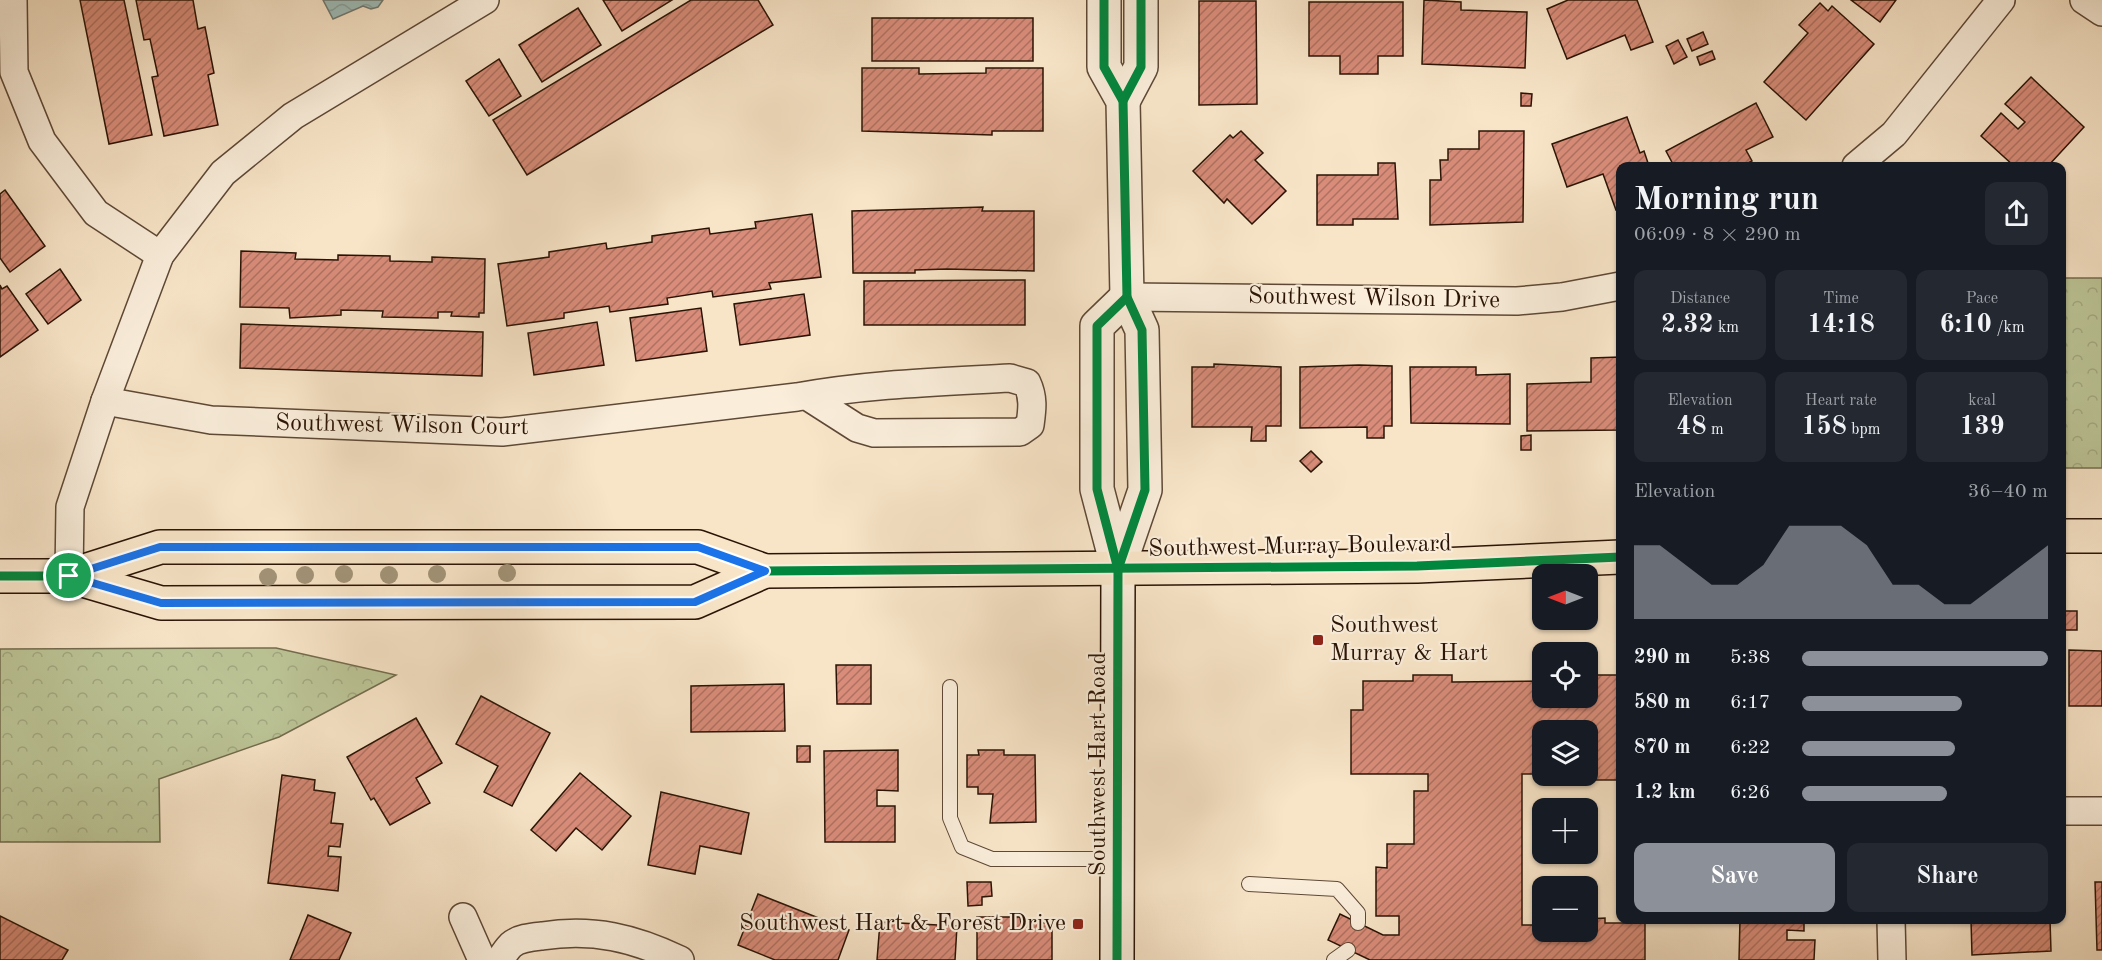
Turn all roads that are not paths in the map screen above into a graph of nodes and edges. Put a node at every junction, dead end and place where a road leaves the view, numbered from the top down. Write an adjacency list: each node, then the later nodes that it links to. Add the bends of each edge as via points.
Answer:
1 (13, 0): 10 (street, via 14,72 42,141 96,213)
2 (485, 0): 10 (street, via 293,116 223,173)
3 (1104, 0): 8 (street, Southwest Hart Road, via 1104,66)
4 (1141, 0): 8 (street, Southwest Hart Road, via 1141,67)
5 (2001, 0): 9 (street, via 1894,134)
6 (2084, 0): 7 (street)
7 (2102, 12)
8 (1123, 101): 12 (street, Southwest Hart Road)
9 (1861, 162)
10 (160, 255): 14 (street)
11 (1616, 287): 12 (street, Southwest Wilson Drive, via 1517,301)
12 (1127, 297): 18 (street, Southwest Hart Road, via 1142,330 1145,490); 18 (street, Southwest Hart Road, via 1097,326 1097,489)
13 (807, 396): 13 (street, Southwest Wilson Court, via 859,386 1010,378 1027,383 1032,408 1029,425 1020,432 874,433 857,428); 14 (street, Southwest Wilson Court, via 502,432 212,420)
14 (105, 401): 21 (street, via 70,507)
15 (2066, 536): 16 (main road)
16 (2102, 536)
17 (1616, 557): 18 (main road, Southwest Murray Boulevard, via 1417,566)
18 (1118, 569): 19 (main road, Southwest Murray Boulevard); 25 (street, Southwest Hart Road)
19 (765, 571): 21 (main road, Southwest Murray Boulevard, via 698,547 160,547); 21 (main road, Southwest Murray Boulevard, via 695,602 161,603)
20 (0, 576): 21 (main road, Southwest Murray Boulevard)
21 (69, 576)
22 (950, 687): 25 (lane, via 950,818 962,847 992,859)
23 (2066, 811): 24 (street)
24 (2102, 811)
25 (1117, 859): 34 (street, Southwest Hart Road)
26 (1249, 884): 28 (lane, via 1337,889 1358,913)
27 (464, 917): 31 (street)
28 (1358, 923)
29 (1891, 924): 36 (street)
30 (1348, 950): 35 (lane)
31 (482, 960)
32 (500, 960): 33 (street, via 511,944 521,939 579,932 603,933)
33 (681, 960)
34 (1117, 960)
35 (1334, 960)
36 (1892, 960)

